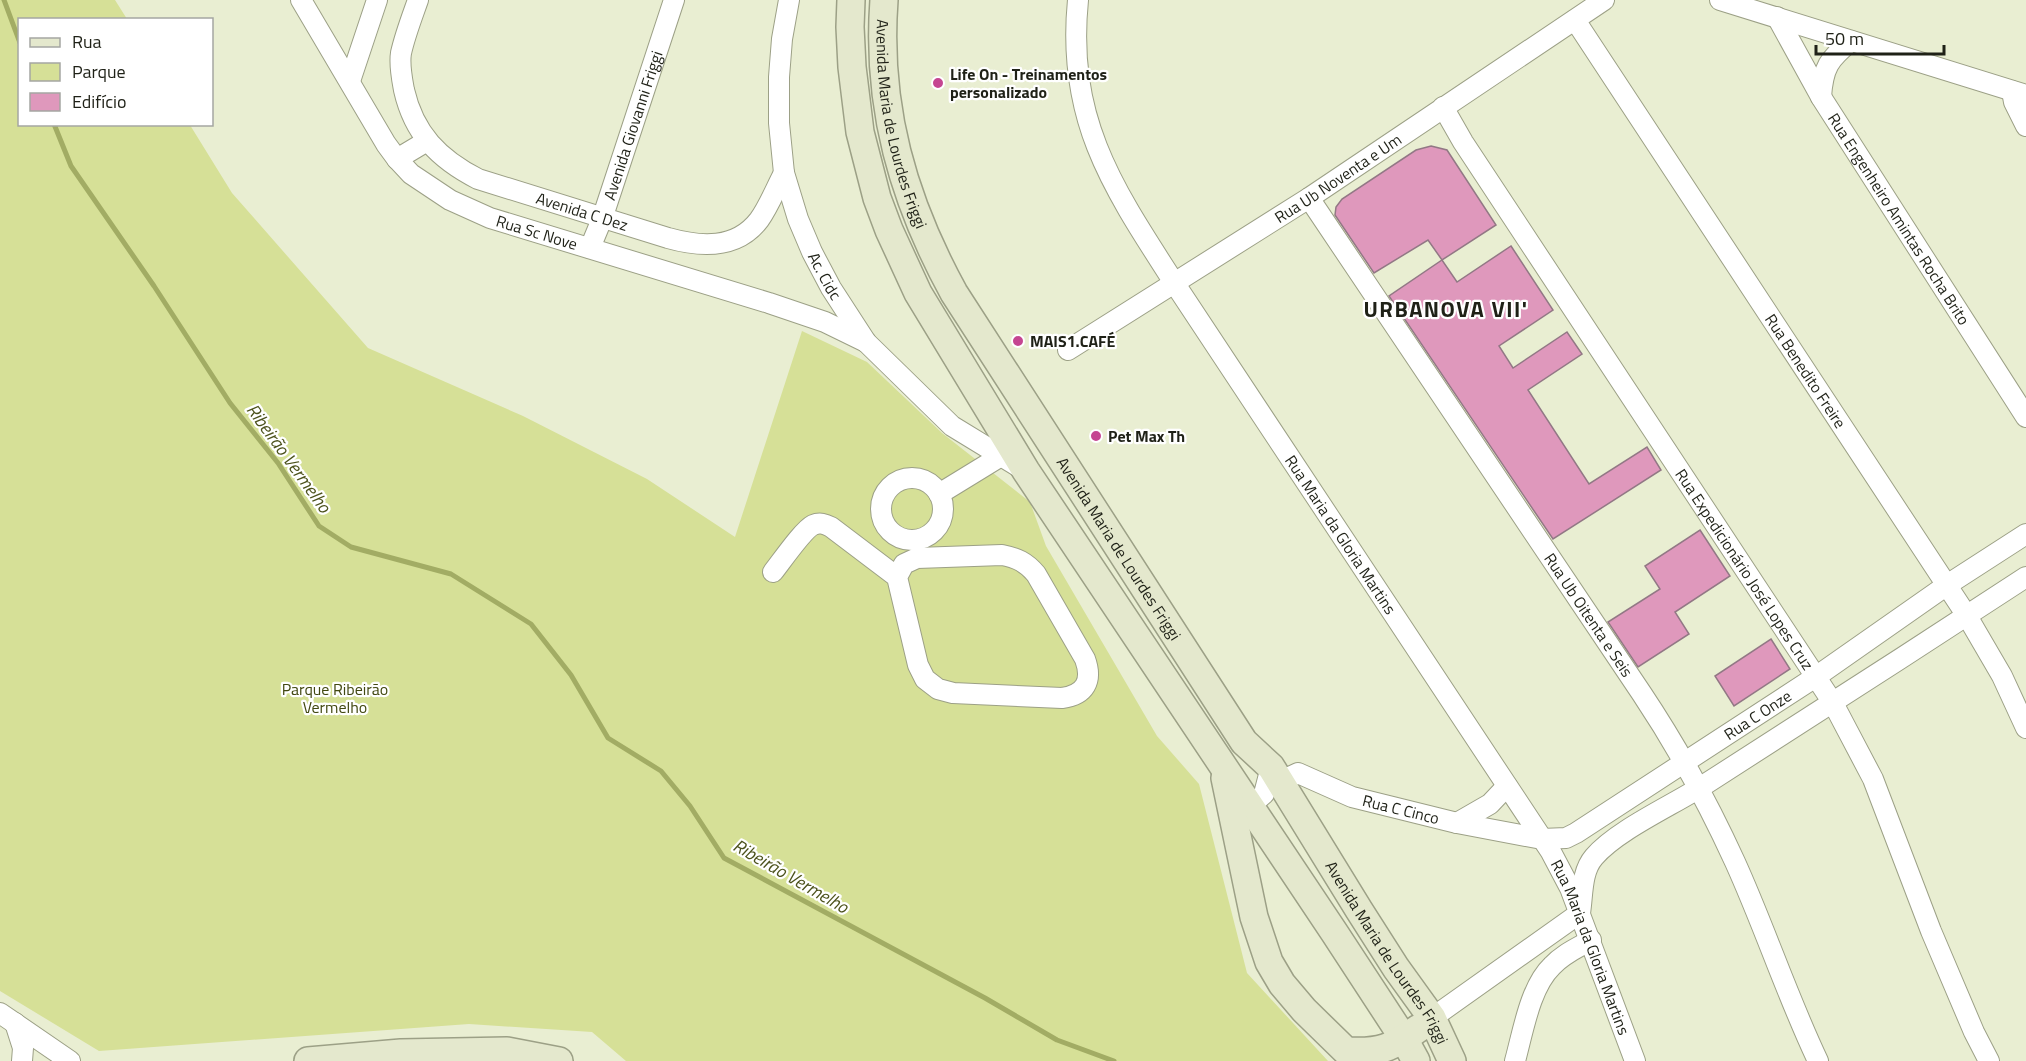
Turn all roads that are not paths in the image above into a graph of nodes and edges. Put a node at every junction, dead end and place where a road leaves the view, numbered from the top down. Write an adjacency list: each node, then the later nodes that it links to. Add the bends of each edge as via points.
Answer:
1 (301, 0): 14 (street, Rua Sc Nove)
2 (377, 0): 14 (street)
3 (418, 0): 19 (street, Avenida C Dez, via 401,55 402,78 407,106)
4 (674, 0): 23 (street, Avenida Giovanni Friggi)
5 (789, 0): 21 (street, Ac. Cidc, via 779,77)
6 (851, 0): 30 (street, Avenida Maria de Lourdes Friggi, via 852,67 860,132 889,230 918,293)
7 (884, 0): 43 (street, Avenida Maria de Lourdes Friggi, via 884,76 889,122 905,183 937,262)
8 (1078, 0): 25 (street, Rua Maria da Gloria Martins, via 1077,73 1090,129 1109,177)
9 (1604, 0): 12 (street, Rua Ub Noventa e Um)
10 (1720, 0): 11 (street)
11 (1777, 17): 13 (street); 16 (street, Rua Engenheiro Amintas Rocha Brito)
12 (1575, 20): 17 (street, Rua Ub Noventa e Um); 38 (street, Rua Benedito Freire)
13 (1851, 41): 15 (street); 16 (street, via 1826,67)
14 (350, 81): 20 (street, Rua Sc Nove)
15 (2019, 93): 18 (street, via 2014,102)
16 (1821, 97): 28 (street, Rua Engenheiro Amintas Rocha Brito)
17 (1443, 107): 22 (street, Rua Ub Noventa e Um); 40 (street, Rua Expedicionário José Lopes Cruz)
18 (2026, 126)
19 (428, 141): 20 (street); 23 (street, Avenida C Dez, via 478,179)
20 (397, 159): 24 (street, Rua Sc Nove, via 411,174 468,209)
21 (784, 173): 23 (street, Avenida C Dez, via 760,218 740,236 724,243 687,243); 26 (street, Ac. Cidc, via 812,252)
22 (1309, 198): 25 (street, Rua Ub Noventa e Um); 44 (street, Rua Ub Oitenta e Seis)
23 (602, 219): 24 (street, Avenida Giovanni Friggi)
24 (590, 248): 26 (street, Rua Sc Nove, via 825,322)
25 (1175, 284): 27 (street, Rua Ub Noventa e Um); 48 (street, Rua Maria da Gloria Martins)
26 (866, 342): 29 (street, Ac. Cidc, via 952,426)
27 (1068, 350)
28 (2026, 417)
29 (1001, 456): 30 (street, Ac. Cidc); 31 (street)
30 (1026, 471): 45 (street, Avenida Maria de Lourdes Friggi)
31 (939, 494): 33 (street, via 943,511 937,528); 33 (street, via 918,479 901,480 887,491 881,507 885,524)
32 (2026, 534): 38 (street, Rua C Onze)
33 (910, 545): 34 (street); 36 (street); 36 (street, via 1015,557 1027,563 1085,659 1088,681 1082,691 1062,698 938,689 925,679 918,665)
34 (861, 550): 35 (street, via 831,527 823,523 814,525); 36 (street)
35 (773, 572)
36 (897, 577)
37 (2026, 577): 39 (street, Rua C Onze)
38 (1947, 585): 39 (street, Rua Benedito Freire); 40 (street, Rua C Onze)
39 (1967, 616): 41 (street, Rua C Onze); 42 (street, Rua Benedito Freire, via 2002,676)
40 (1817, 676): 41 (street, Rua Expedicionário José Lopes Cruz); 44 (street, Rua C Onze)
41 (1833, 703): 49 (street, Rua C Onze); 67 (street, Rua Expedicionário José Lopes Cruz, via 1873,779 1931,931)
42 (2026, 728)
43 (1244, 742): 46 (street, Avenida Maria de Lourdes Friggi); 47 (street, via 1264,748)
44 (1685, 761): 49 (street, Rua Ub Oitenta e Seis); 52 (street, Rua C Onze, via 1576,833)
45 (1223, 767): 50 (street, Avenida Maria de Lourdes Friggi); 58 (street, via 1254,917 1269,962 1304,1010)
46 (1271, 768): 47 (street, Rua C Cinco, via 1283,780); 50 (street, via 1264,794); 56 (street, Avenida Maria de Lourdes Friggi)
47 (1298, 773): 51 (street, Rua C Cinco, via 1352,797)
48 (1507, 786): 51 (street, via 1490,804); 52 (street, Rua Maria da Gloria Martins)
49 (1700, 788): 53 (street, Rua C Onze, via 1622,835 1591,860 1585,873); 66 (street, Rua Ub Oitenta e Seis)
50 (1250, 806): 57 (street, Avenida Maria de Lourdes Friggi)
51 (1457, 823): 52 (street, Rua C Cinco)
52 (1542, 840): 53 (street, Rua Maria da Gloria Martins)
53 (1580, 913): 54 (street, Rua Maria da Gloria Martins); 56 (street)
54 (1591, 940): 64 (street, via 1560,958 1541,978); 65 (street, Rua Maria da Gloria Martins)
55 (7, 1018): 59 (street, via 23,1048); 60 (street)
56 (1432, 1018): 57 (street); 63 (street, Avenida Maria de Lourdes Friggi)
57 (1410, 1050): 58 (street, via 1388,1048)
58 (1353, 1056)
59 (21, 1061)
60 (70, 1061)
61 (308, 1061): 62 (street, via 401,1053 507,1051)
62 (559, 1061)
63 (1452, 1061)
64 (1515, 1061)
65 (1635, 1061)
66 (1818, 1061)
67 (1989, 1061)

